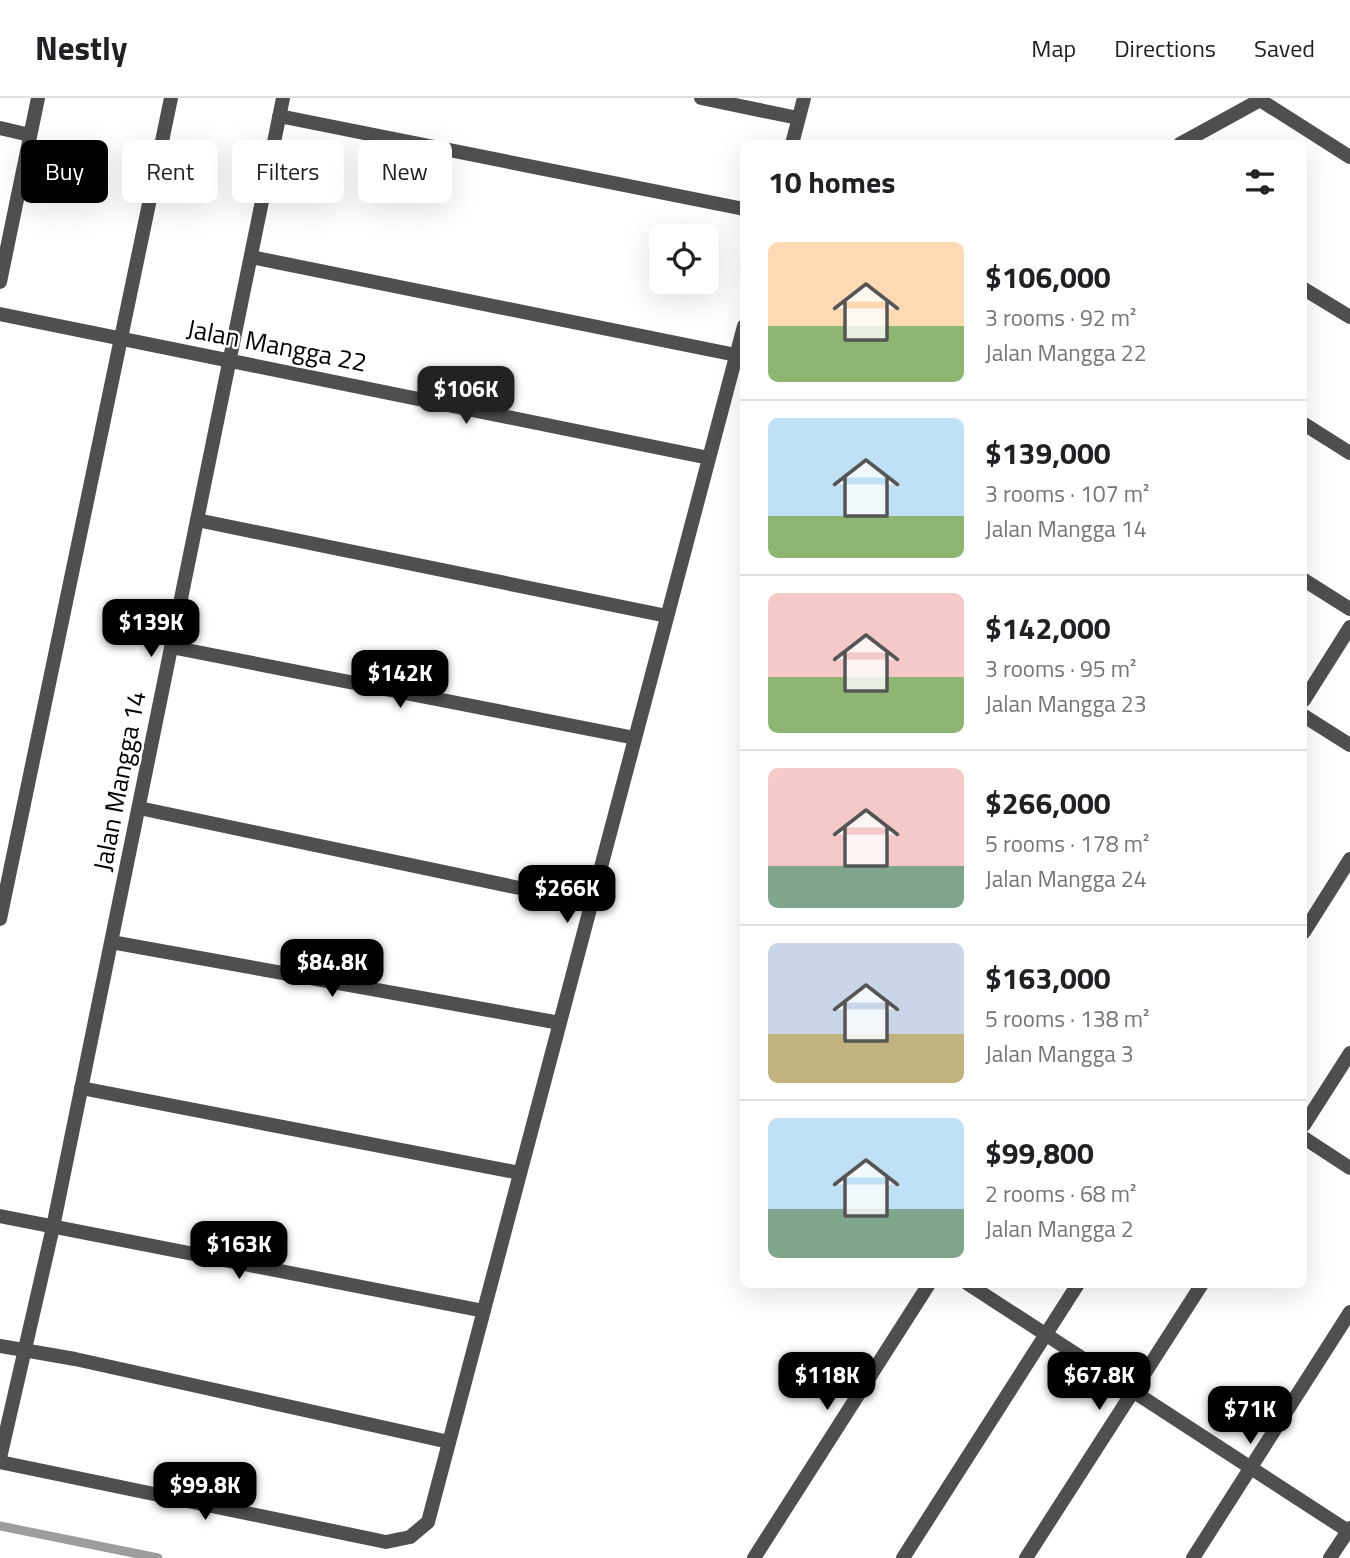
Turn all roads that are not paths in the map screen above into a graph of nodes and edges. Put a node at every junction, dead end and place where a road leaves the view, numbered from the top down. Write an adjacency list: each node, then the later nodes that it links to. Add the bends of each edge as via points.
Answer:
1 (38, 98): 9 (street)
2 (171, 98): 19 (street)
3 (283, 98): 6 (street, Jalan Mangga 14)
4 (701, 98): 7 (street)
5 (804, 98): 7 (street)
6 (279, 116): 13 (street); 14 (street, Jalan Mangga 14)
7 (798, 118): 10 (street)
8 (0, 128): 9 (street)
9 (30, 135): 15 (street)
10 (793, 140)
11 (1187, 140): 12 (street, via 1260,100)
12 (1350, 157)
13 (740, 208)
14 (251, 257): 21 (street); 22 (street, Jalan Mangga 14)
15 (0, 282)
16 (1307, 291): 18 (street)
17 (0, 314): 19 (street, Jalan Mangga 22)
18 (1350, 317)
19 (120, 338): 22 (street, Jalan Mangga 22); 39 (street)
20 (740, 340): 21 (street)
21 (736, 355): 25 (street)
22 (229, 361): 25 (street, Jalan Mangga 22); 26 (street, Jalan Mangga 14)
23 (1307, 426): 24 (street)
24 (1350, 453)
25 (709, 458): 29 (street)
26 (197, 520): 29 (street); 31 (street, Jalan Mangga 14)
27 (1307, 582): 28 (street)
28 (1350, 609)
29 (667, 616): 34 (street)
30 (1350, 627): 32 (street)
31 (171, 647): 34 (street); 36 (street, Jalan Mangga 14)
32 (1307, 695)
33 (1307, 718): 35 (street)
34 (635, 738): 38 (street)
35 (1350, 745)
36 (139, 808): 38 (street); 41 (street, Jalan Mangga 14)
37 (1350, 859): 40 (street)
38 (592, 903): 42 (street)
39 (0, 919)
40 (1307, 927)
41 (111, 942): 42 (street); 44 (street, Jalan Mangga 14)
42 (560, 1023): 48 (street)
43 (1350, 1053): 45 (street)
44 (81, 1088): 48 (street); 50 (street, Jalan Mangga 14)
45 (1307, 1120)
46 (1307, 1140): 47 (street)
47 (1350, 1168)
48 (520, 1172): 55 (street)
49 (0, 1216): 50 (street)
50 (53, 1227): 55 (street); 59 (street, Jalan Mangga 14)
51 (926, 1288): 65 (street)
52 (974, 1288): 57 (street)
53 (1075, 1288): 57 (street)
54 (1199, 1288): 60 (street)
55 (484, 1311): 61 (street)
56 (1350, 1312): 63 (street)
57 (1046, 1335): 60 (street); 66 (street)
58 (0, 1346): 59 (street)
59 (25, 1350): 61 (street); 62 (street, Jalan Mangga 14)
60 (1133, 1391): 63 (street); 67 (street)
61 (449, 1442): 62 (street, via 428,1522 410,1537 386,1542)
62 (0, 1460)
63 (1251, 1467): 64 (street); 68 (street)
64 (1349, 1529): 69 (street)
65 (754, 1558)
66 (903, 1558)
67 (1026, 1558)
68 (1193, 1558)
69 (1330, 1558)

